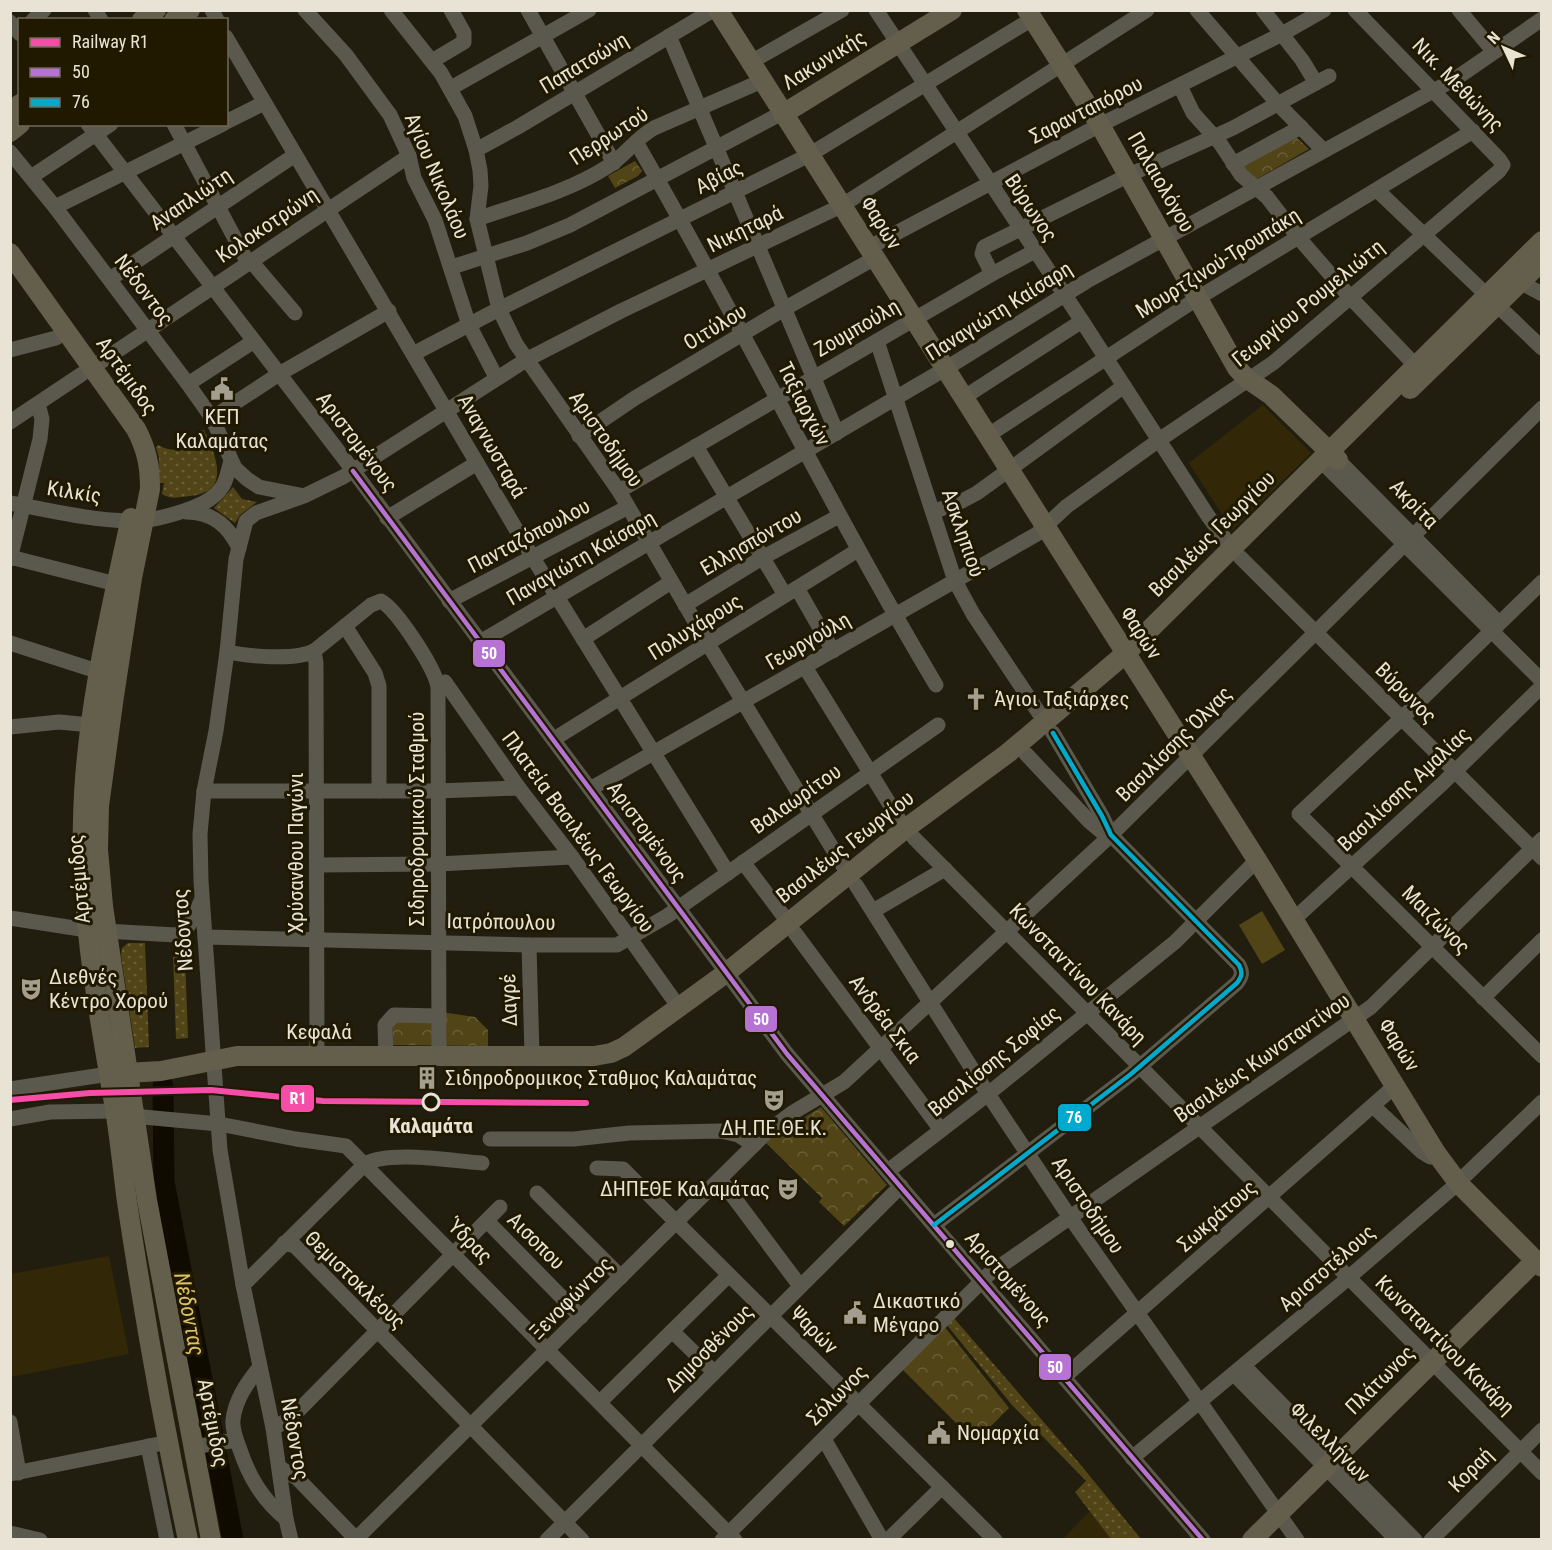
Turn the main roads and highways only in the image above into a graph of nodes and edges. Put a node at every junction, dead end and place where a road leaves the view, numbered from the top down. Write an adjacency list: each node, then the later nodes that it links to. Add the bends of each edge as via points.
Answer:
1 (190, 10): 5 (main road)
2 (718, 10): 6 (main road, Φαρών)
3 (952, 10): 6 (main road, Λακωνικής)
4 (1030, 15): 13 (main road, Παλαιολόγου, via 1100,125 1234,364)
5 (177, 18)
6 (783, 113): 16 (main road, Φαρών)
7 (1542, 241): 11 (main road, Βασιλέως Γεωργίου)
8 (10, 253): 12 (main road, Αρτέμιδος)
9 (1542, 261): 11 (main road, Βασιλέως Γεωργίου, via 1520,282)
10 (10, 274): 12 (main road, Αρτέμιδος, via 56,338)
11 (1491, 299): 14 (main road, Βασιλέως Γεωργίου); 14 (main road, Βασιλέως Γεωργίου, via 1415,365)
12 (88, 371): 15 (main road, Αρτέμιδος, via 136,429 148,456 150,489)
13 (1248, 380): 14 (main road, Ακρίτα, via 1271,395)
14 (1329, 460): 16 (main road, Βασιλέως Γεωργίου)
15 (137, 520): 20 (main road, Αρτέμιδος, via 99,806 98,850 125,1052); 20 (main road, Αρτέμιδος, via 116,584 100,672 83,820 87,930)
16 (1129, 659): 17 (main road, Βασιλέως Γεωργίου); 22 (main road, Φαρών, via 1439,1157 1458,1183)
17 (1049, 727): 18 (main road, Βασιλέως Γεωργίου, via 1008,753); 18 (main road, Βασιλέως Γεωργίου, via 1026,754)
18 (910, 833): 19 (main road, Βασιλέως Γεωργίου, via 729,977)
19 (678, 1006): 20 (main road, Κεφαλά, via 624,1047 594,1056 237,1056)
20 (137, 1071): 21 (main road, Αρτέμιδος)
21 (127, 1107): 23 (main road, Αρτέμιδος, via 135,1252); 24 (main road, Αρτέμιδος)
22 (1539, 1261): 25 (main road, Πλάτωνος)
23 (189, 1539)
24 (211, 1539)
25 (1252, 1539)

